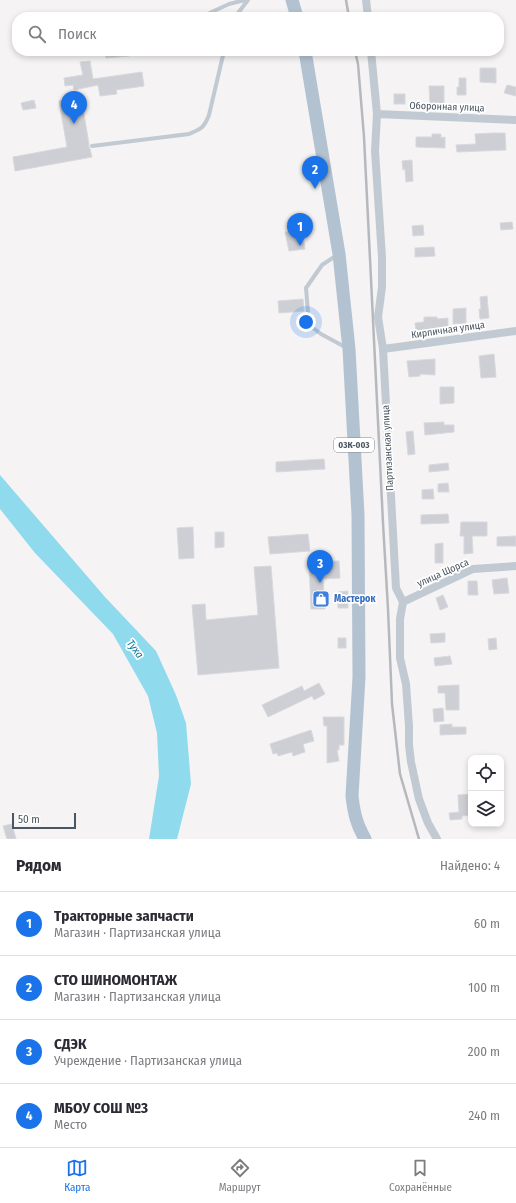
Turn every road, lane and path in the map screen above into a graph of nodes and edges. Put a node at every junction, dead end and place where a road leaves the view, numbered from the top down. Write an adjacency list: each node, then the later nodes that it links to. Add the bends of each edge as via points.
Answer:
1 (245, 0): 5 (lane)
2 (248, 0): 6 (lane)
3 (292, 0): 7 (main road)
4 (366, 0): 8 (street)
5 (212, 12)
6 (239, 12)
7 (296, 12)
8 (367, 12)
9 (223, 56): 14 (lane, via 206,125 188,134)
10 (306, 56): 15 (main road, 03К-003)
11 (371, 56): 12 (street, Партизанская улица)
12 (377, 114): 13 (street, Оборонная улица); 18 (street, Партизанская улица, via 375,151 382,257 378,317)
13 (516, 120)
14 (92, 146)
15 (339, 254): 17 (main road, 03К-003); 17 (lane, via 322,265 306,288 309,325)
16 (516, 331): 18 (street, Кирпичная улица)
17 (349, 349): 21 (main road, 03К-003, via 358,515 359,677 352,796 357,826)
18 (383, 349): 20 (street, Партизанская улица, via 396,588)
19 (516, 566): 20 (street, улица Щорса, via 473,569)
20 (403, 602): 22 (street, via 400,619 400,658 406,684 411,762 419,799)
21 (364, 839)
22 (437, 839)

